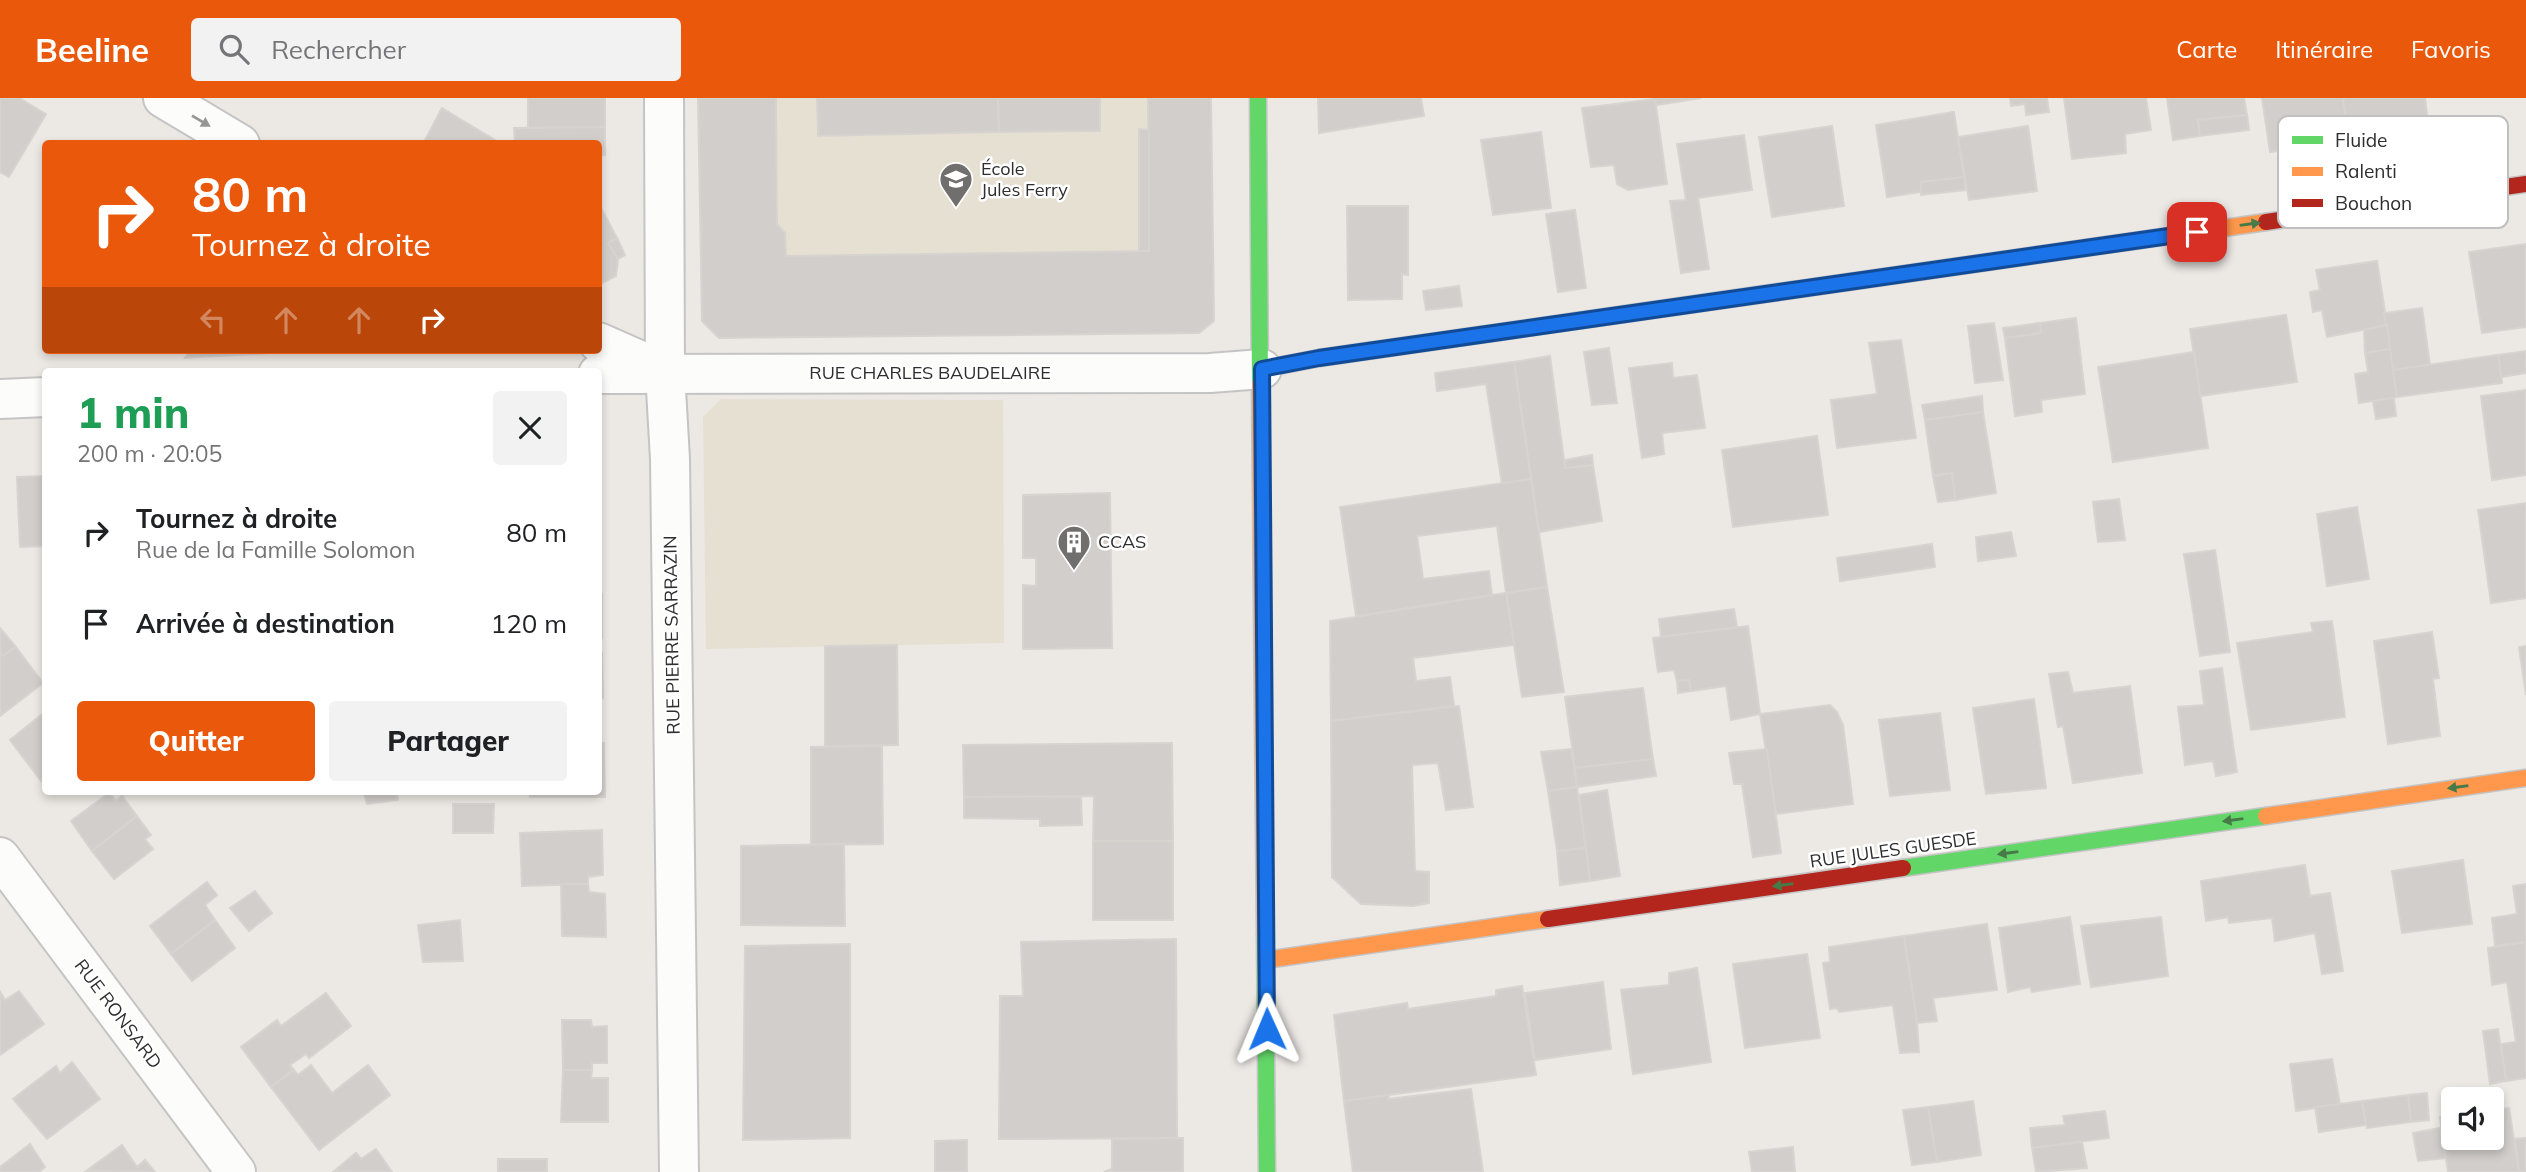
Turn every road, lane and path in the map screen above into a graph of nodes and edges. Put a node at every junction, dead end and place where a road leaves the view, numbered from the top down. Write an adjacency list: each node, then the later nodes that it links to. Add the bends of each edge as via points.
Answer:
1 (163, 98): 4 (street, one-way to 4)
2 (664, 98): 10 (street, RUE PIERRE SARRAZIN)
3 (1258, 98): 9 (street)
4 (233, 140)
5 (2526, 184): 6 (street, one-way to 5)
6 (2508, 187)
7 (2278, 220): 9 (street, one-way to 7)
8 (602, 344): 10 (street)
9 (1262, 369): 10 (street, RUE CHARLES BAUDELAIRE, via 1210,373); 16 (street)
10 (665, 372): 11 (street, RUE CHARLES BAUDELAIRE); 18 (street, RUE PIERRE SARRAZIN, via 670,459)
11 (602, 374)
12 (42, 397): 13 (street)
13 (0, 399)
14 (2526, 778): 16 (street, RUE JULES GUESDE, one-way to 16)
15 (0, 857): 17 (street, RUE RONSARD)
16 (1266, 960): 19 (street)
17 (236, 1172)
18 (678, 1172)
19 (1267, 1172)

